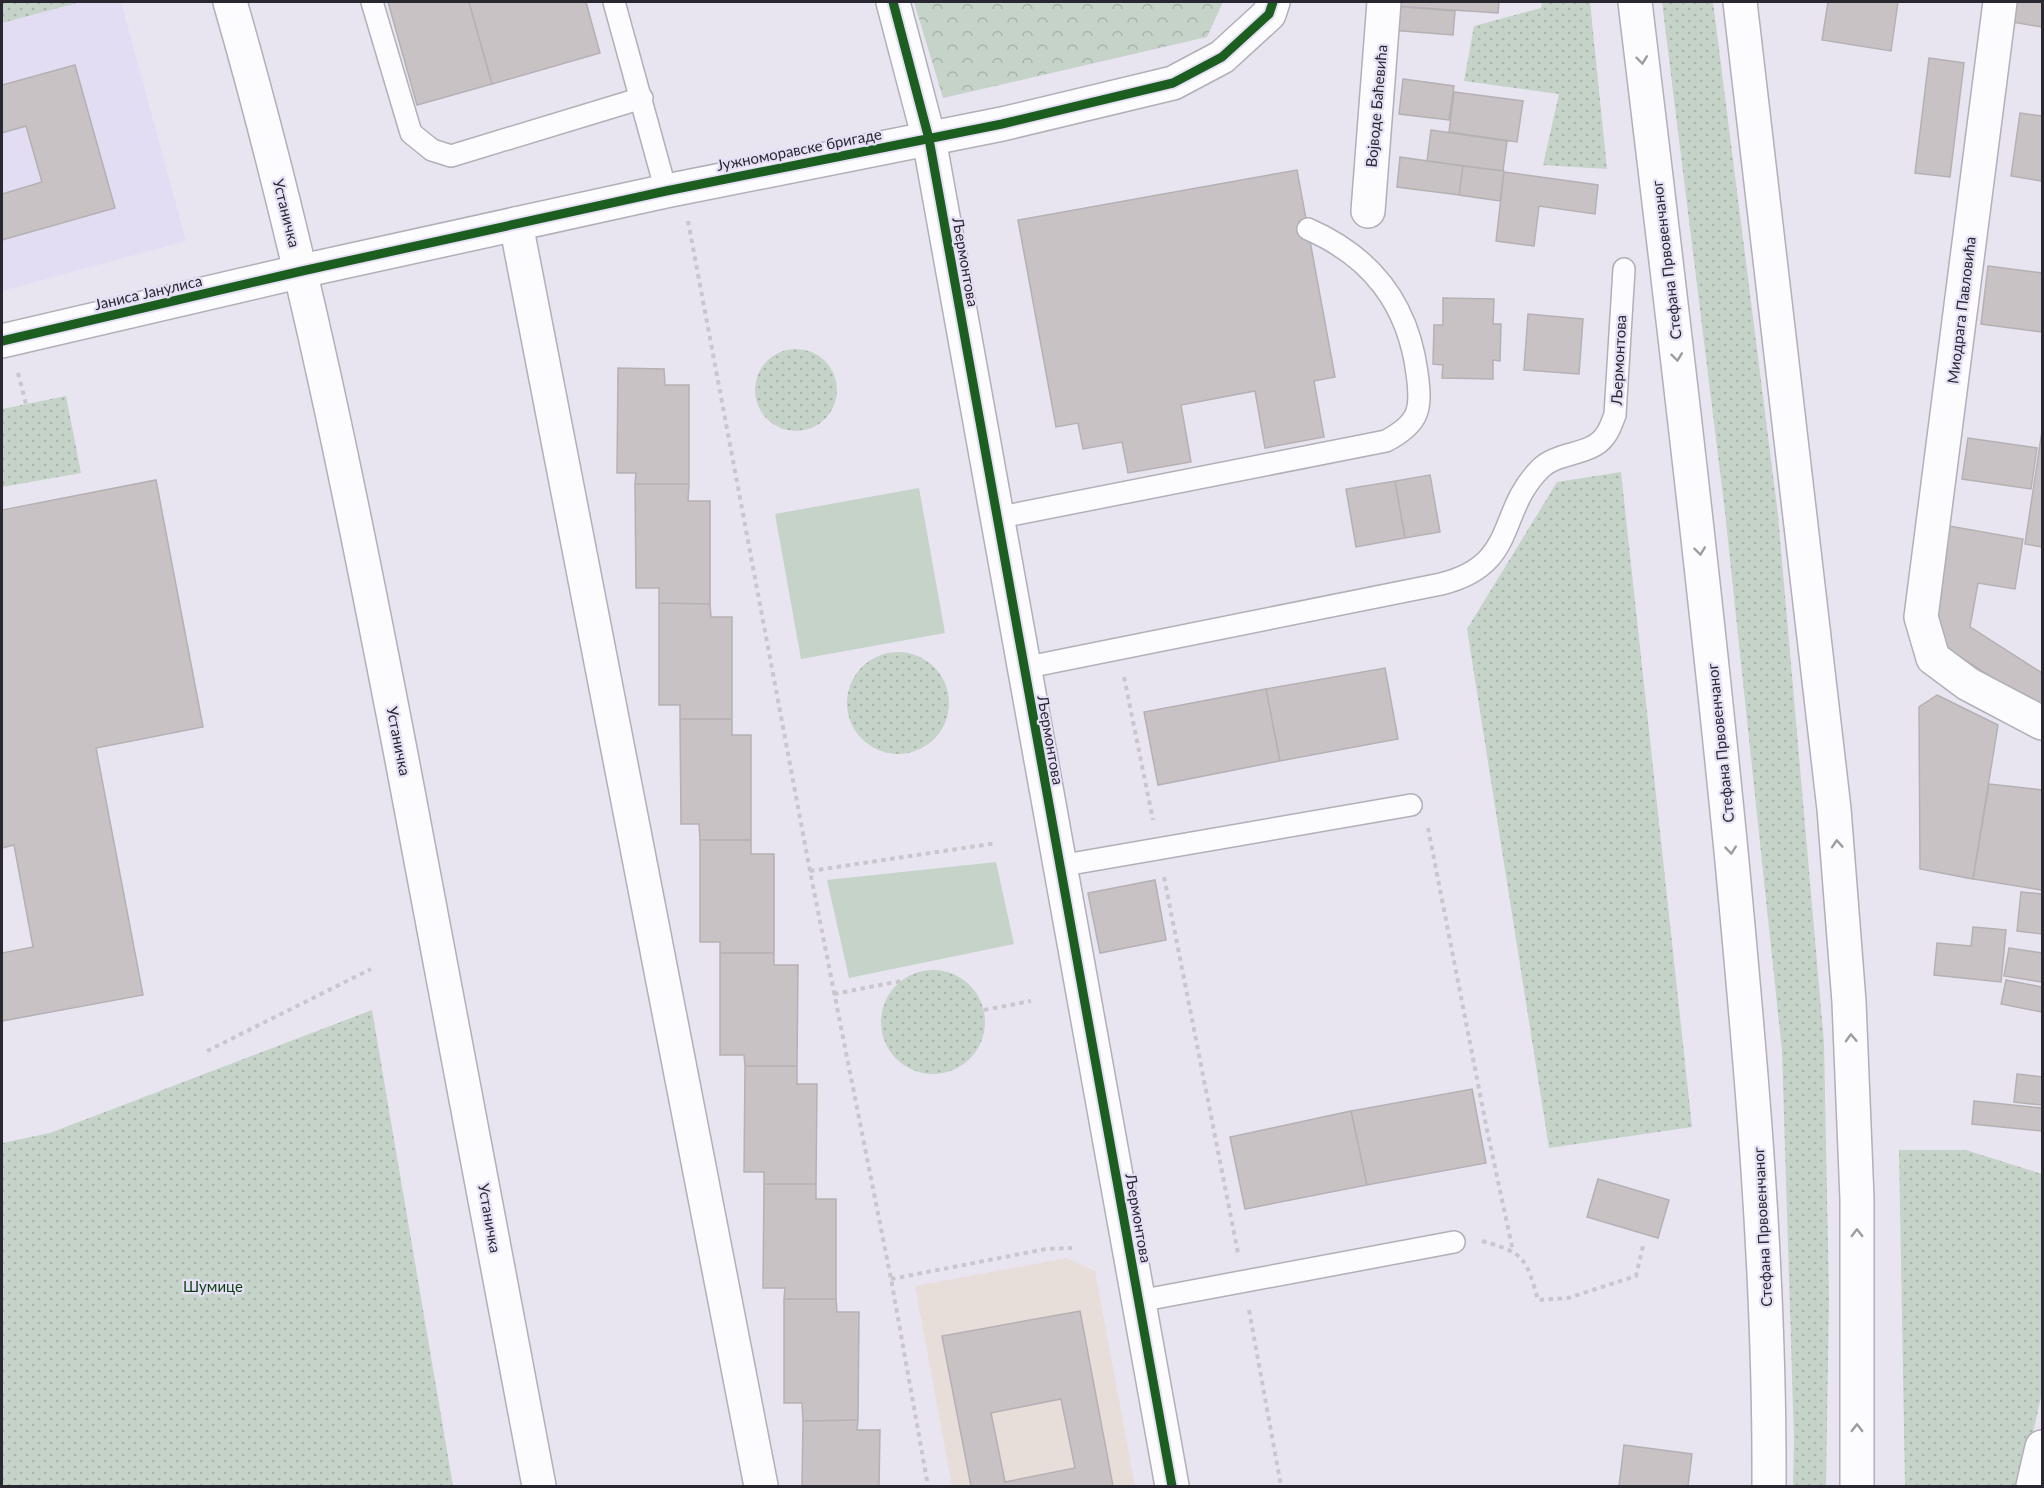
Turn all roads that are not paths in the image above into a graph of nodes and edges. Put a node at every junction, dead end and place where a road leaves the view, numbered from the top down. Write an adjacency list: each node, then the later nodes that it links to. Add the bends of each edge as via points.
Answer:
1 (230, 2): 17 (main road, Устаничка)
2 (372, 2): 10 (lane, via 411,133 432,150 451,156)
3 (614, 2): 10 (lane)
4 (892, 2): 11 (main road, Љермонтова)
5 (1273, 2): 11 (main road, Јужноморавске бригаде, via 1269,14 1222,57 1173,82)
6 (1384, 2): 13 (main road, Војводе Баћевића)
7 (1635, 2): 30 (main road, Стефана Првовенчаног, one-way to 30, via 1707,604 1755,1098 1770,1384)
8 (1740, 2): 31 (main road, one-way to 8, via 1857,1199 1849,1002 1835,820)
9 (2000, 2): 21 (main road, Миодрага Павловића, via 1921,617 1933,658 1968,684)
10 (642, 98): 12 (lane)
11 (929, 139): 12 (main road, Јужноморавске бригаде); 19 (main road, Љермонтова)
12 (674, 189): 14 (main road, Јужноморавске бригаде)
13 (1368, 212)
14 (516, 224): 17 (main road, Јужноморавске бригаде); 28 (main road)
15 (1308, 229): 19 (lane, via 1335,242 1360,262 1394,299 1406,322 1414,353 1419,402 1415,420 1386,441)
16 (1624, 269): 20 (lane, Љермонтова, via 1615,415 1605,437 1586,450 1551,460 1540,469 1521,498 1498,549 1485,564 1456,580)
17 (302, 271): 18 (main road, Јаниса Јанулиса); 27 (main road, Устаничка, via 388,686)
18 (2, 341)
19 (996, 518): 20 (main road, Љермонтова)
20 (1023, 668): 23 (main road, Љермонтова)
21 (2043, 723)
22 (1411, 805): 23 (lane)
23 (1059, 866): 25 (main road, Љермонтова)
24 (1454, 1242): 25 (lane)
25 (1139, 1301): 29 (main road, Љермонтова)
26 (2043, 1447): 32 (main road)
27 (539, 1486)
28 (761, 1486)
29 (1172, 1486)
30 (1769, 1486)
31 (1857, 1486)
32 (2033, 1486)

